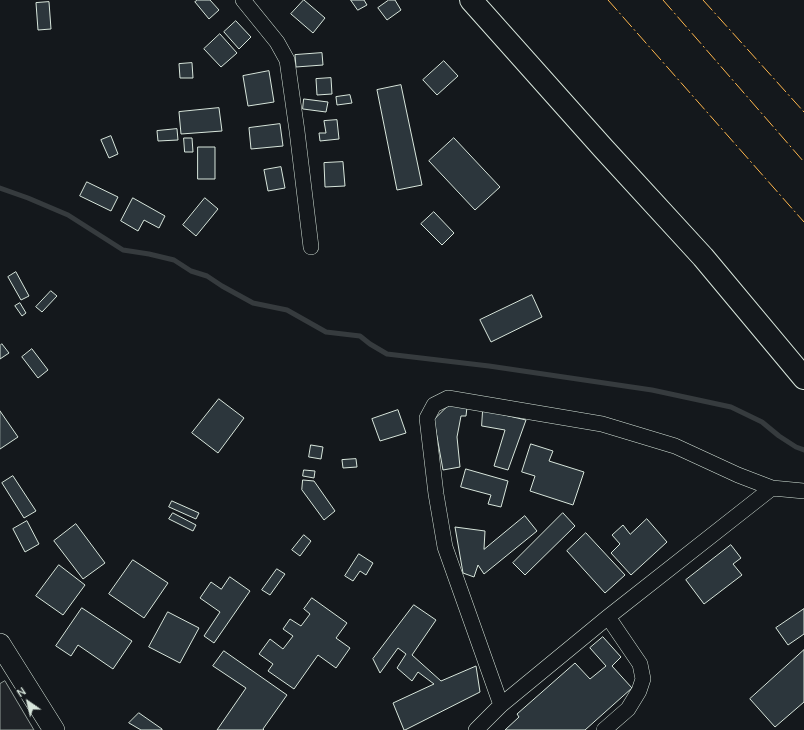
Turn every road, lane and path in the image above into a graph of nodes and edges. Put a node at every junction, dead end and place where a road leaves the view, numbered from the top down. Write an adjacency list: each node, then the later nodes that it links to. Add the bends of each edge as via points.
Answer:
1 (244, 0): 3 (street, via 277,42 287,60)
2 (471, 0): 4 (highway, via 703,258)
3 (311, 247)
4 (804, 378)
5 (772, 488): 6 (street); 7 (street); 9 (street, via 675,446 602,424 448,398 434,405 428,418 445,547)
6 (804, 491)
7 (608, 617): 9 (street); 12 (street, via 640,664 643,679 628,709)
8 (0, 644): 10 (street)
9 (501, 706): 11 (street)
10 (54, 730)
11 (476, 730)
12 (604, 730)

